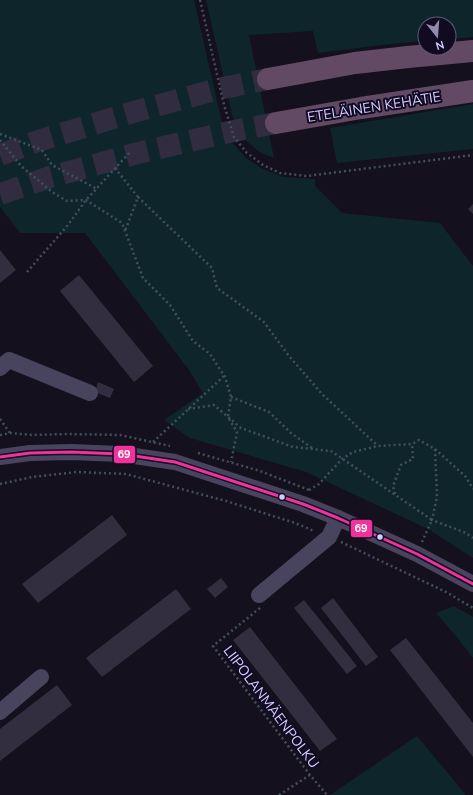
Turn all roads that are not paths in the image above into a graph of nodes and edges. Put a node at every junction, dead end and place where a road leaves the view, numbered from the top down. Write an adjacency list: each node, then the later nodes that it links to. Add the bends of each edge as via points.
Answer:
1 (473, 51): 2 (highway, via 355,63)
2 (268, 79)
3 (473, 91): 4 (highway, ETELÄINEN KEHÄTIE)
4 (276, 123)
5 (0, 368): 6 (street, via 9,360)
6 (90, 393)
7 (0, 457): 8 (street, via 71,452 121,454 175,462)
8 (338, 518): 9 (street, via 417,554); 10 (street, via 329,537)
9 (473, 584)
10 (261, 601)
11 (41, 677): 12 (street)
12 (0, 712)

